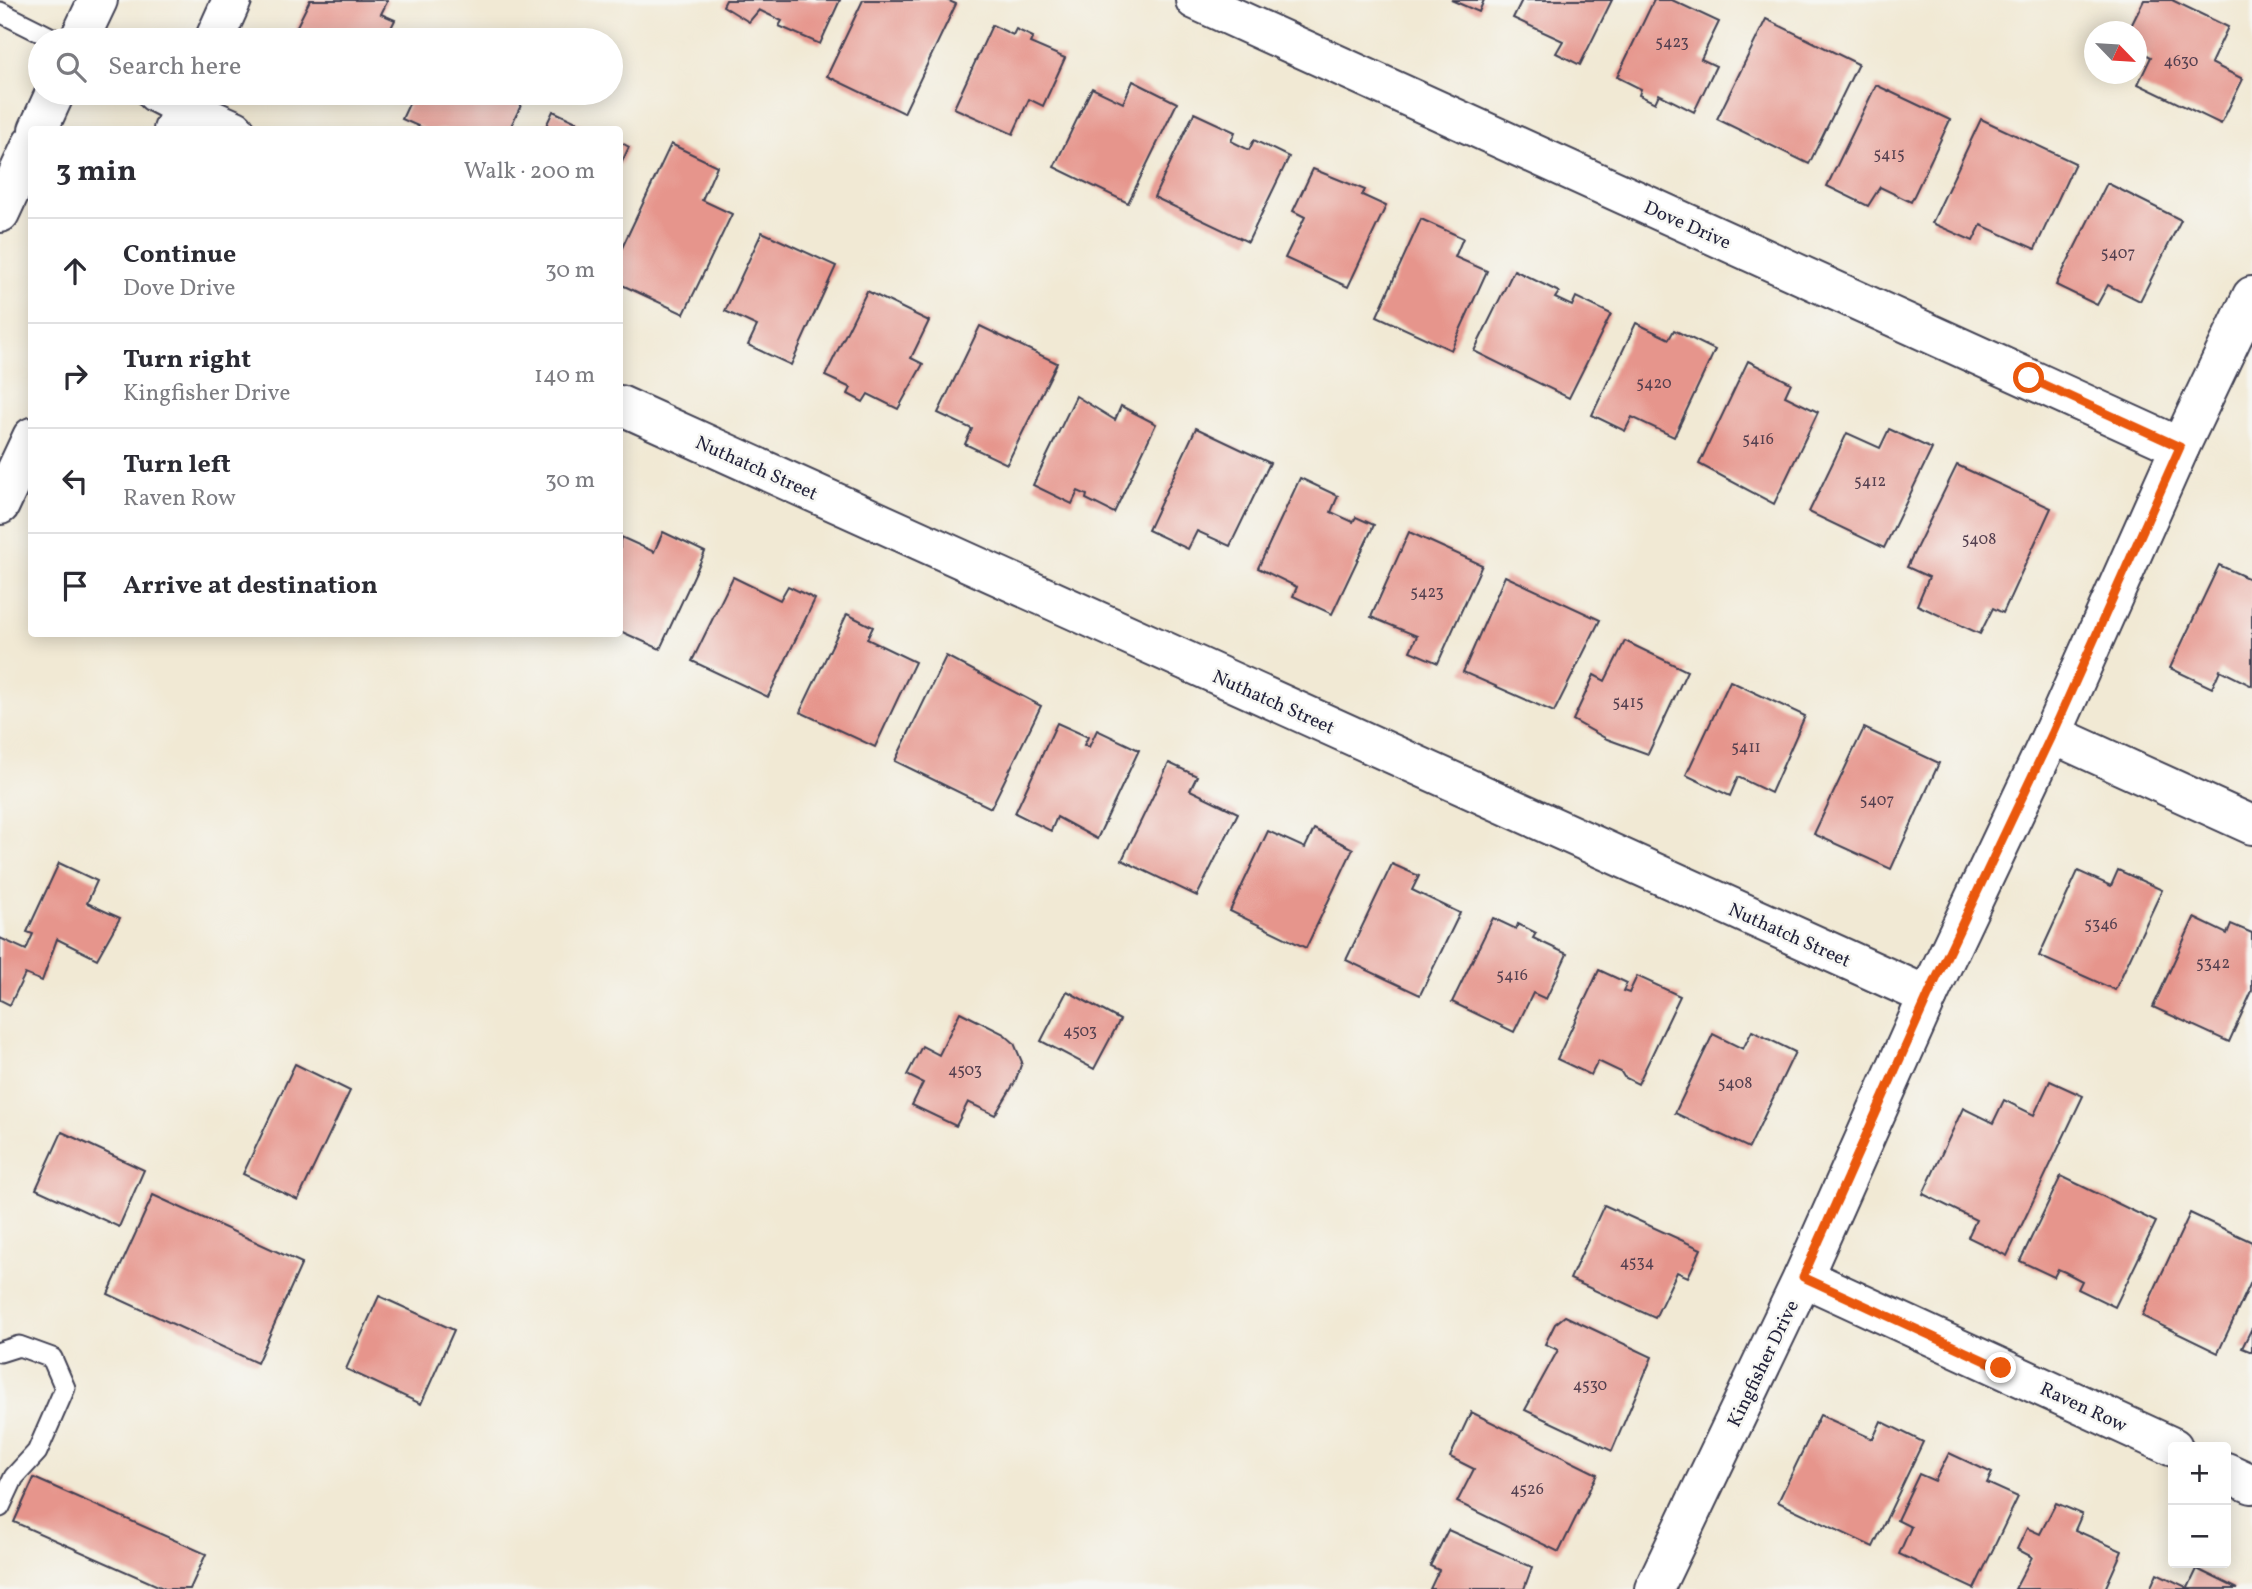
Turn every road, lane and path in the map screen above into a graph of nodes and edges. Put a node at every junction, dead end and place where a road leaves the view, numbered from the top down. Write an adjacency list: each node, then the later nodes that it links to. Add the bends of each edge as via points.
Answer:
1 (98, 0): 6 (street)
2 (232, 0): 7 (street)
3 (1195, 0): 17 (street, Dove Drive)
4 (0, 12): 5 (lane)
5 (32, 28)
6 (85, 28)
7 (219, 28)
8 (49, 105): 10 (street)
9 (175, 106): 11 (street)
10 (40, 126)
11 (225, 126)
12 (28, 153): 13 (street)
13 (0, 213)
14 (2252, 296): 17 (street, Kingfisher Drive)
15 (623, 406): 21 (street, Nuthatch Street)
16 (28, 446): 18 (street)
17 (2180, 447): 19 (street, Kingfisher Drive)
18 (0, 505)
19 (2052, 734): 20 (street); 21 (street, Kingfisher Drive)
20 (2252, 825)
21 (1928, 996): 22 (street, Kingfisher Drive)
22 (1803, 1277): 24 (street, Raven Row); 29 (street, Kingfisher Drive)
23 (0, 1352): 25 (lane, via 19,1346 52,1358 65,1388 37,1452)
24 (2168, 1445)
25 (7, 1474): 28 (lane)
26 (2231, 1474): 27 (street)
27 (2252, 1484)
28 (0, 1507)
29 (1654, 1589)

